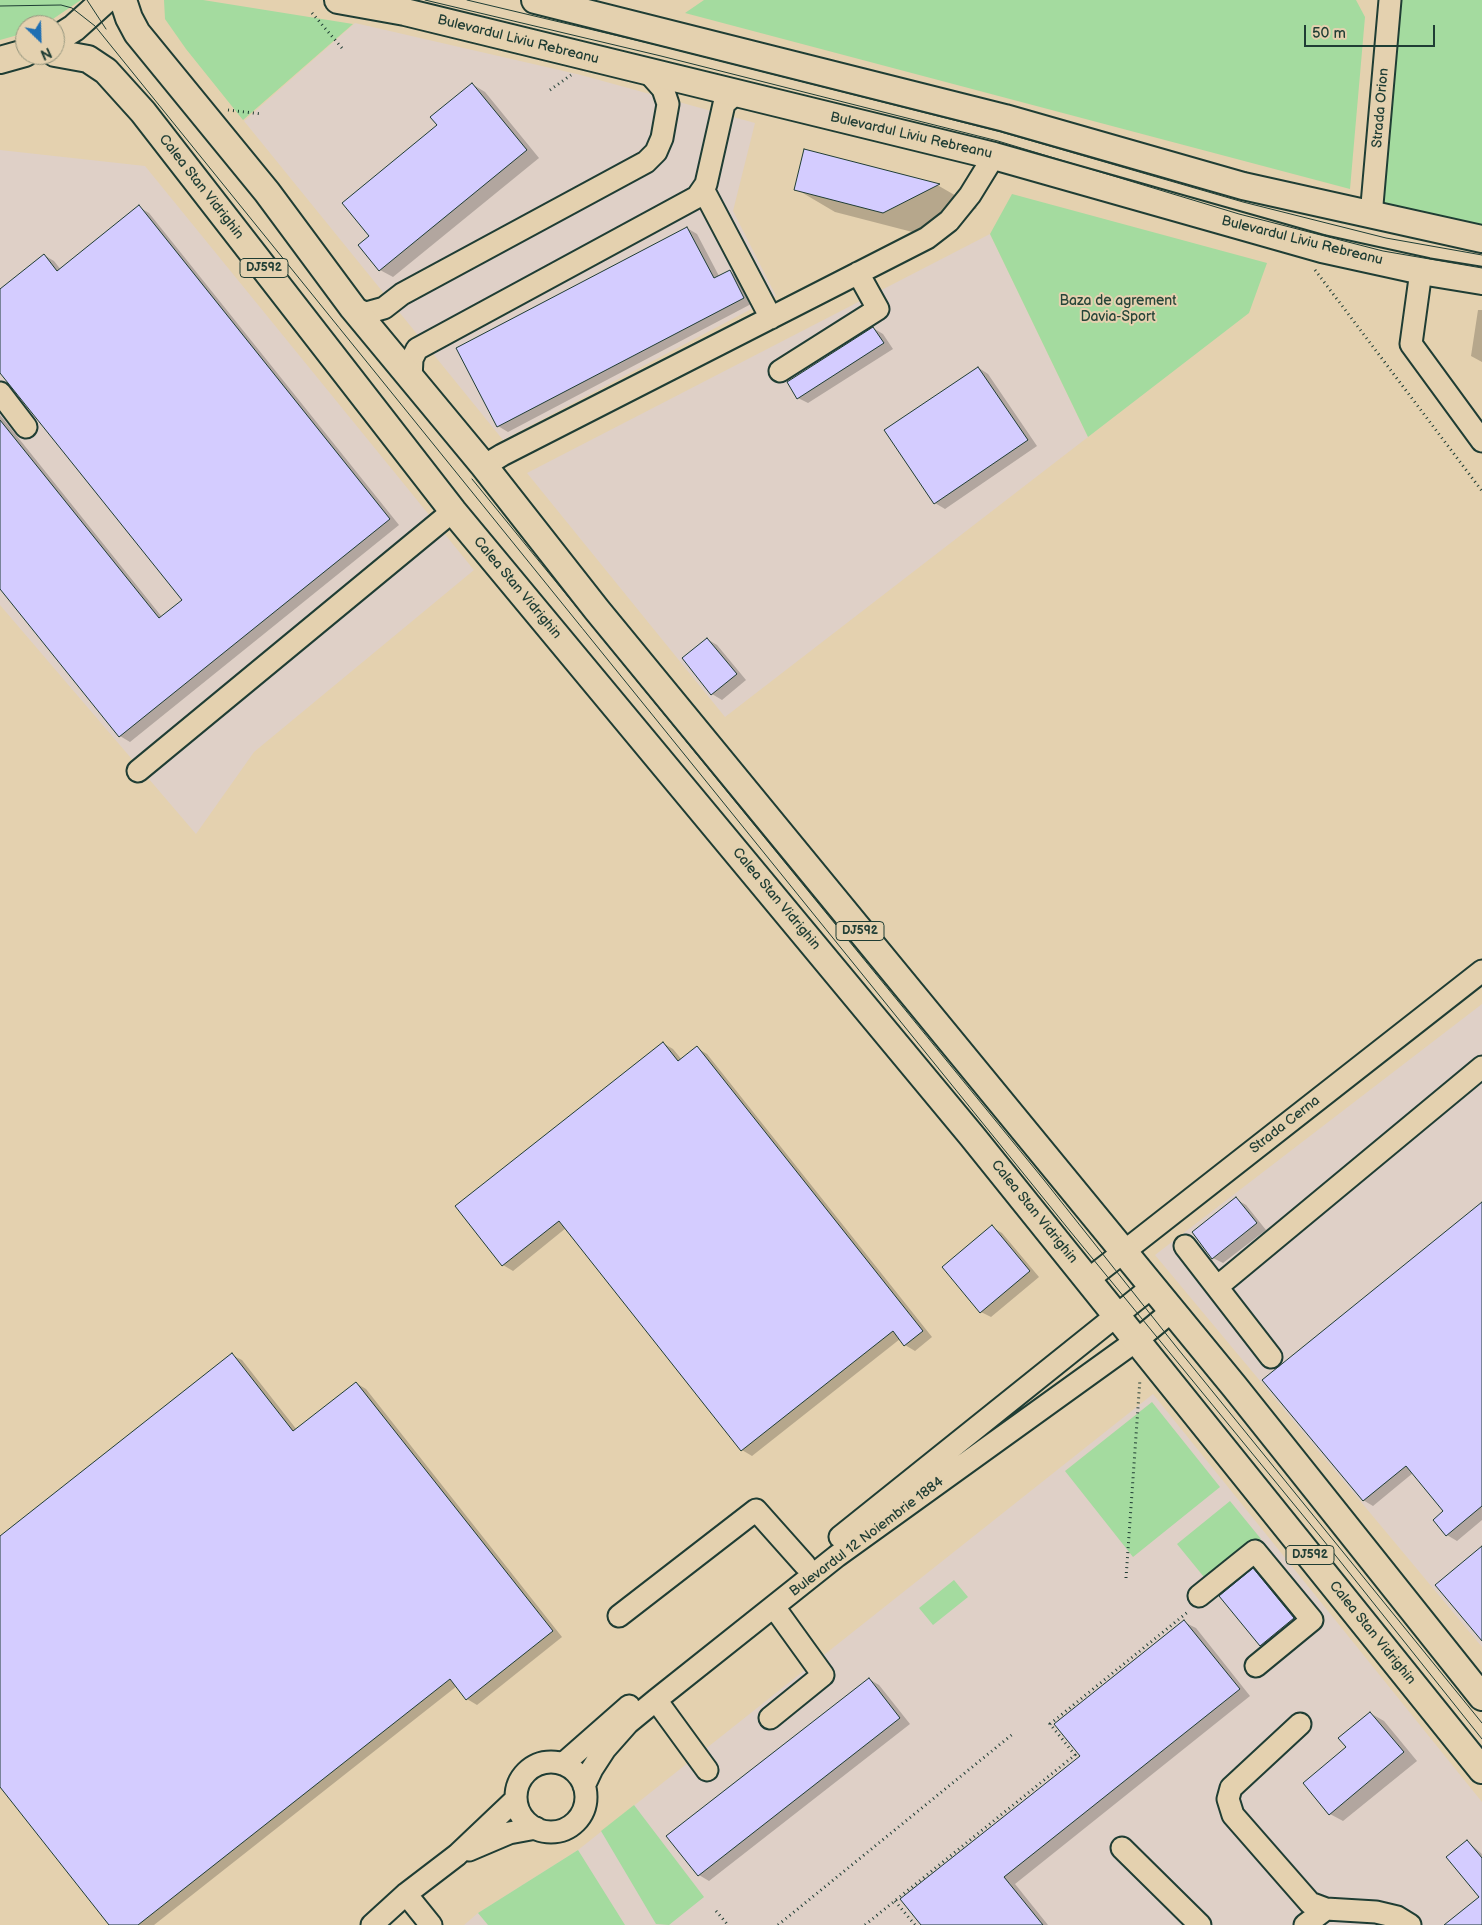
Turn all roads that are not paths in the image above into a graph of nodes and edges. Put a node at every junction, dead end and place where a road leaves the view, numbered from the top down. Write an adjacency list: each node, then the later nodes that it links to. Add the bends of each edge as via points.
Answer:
1 (105, 0): 6 (main road)
2 (123, 0): 19 (main road, DJ592, via 137,33 266,192)
3 (338, 0): 10 (main road, Bulevardul Liviu Rebreanu, via 405,12)
4 (535, 0): 14 (main road, via 1005,118 1243,186)
5 (1390, 0): 14 (street, Strada Orion)
6 (65, 33)
7 (65, 55): 27 (main road, Calea Stan Vidrighin / DJ592, via 88,59 122,87)
8 (15, 56): 9 (main road)
9 (0, 60)
10 (647, 72): 11 (main road, Bulevardul Liviu Rebreanu); 19 (street, via 663,89 668,104 662,138 656,152 646,162 402,294 384,308 366,313)
11 (735, 94): 12 (main road, Bulevardul Liviu Rebreanu); 13 (street, via 724,104)
12 (994, 156): 16 (main road, Bulevardul Liviu Rebreanu, via 1293,241); 17 (street, via 970,195 949,220 927,238)
13 (703, 188): 20 (street); 22 (street, via 697,197 682,206 417,349 412,359)
14 (1371, 216): 15 (main road)
15 (1482, 239)
16 (1421, 271): 18 (main road, Bulevardul Liviu Rebreanu); 25 (street, via 1411,344)
17 (858, 273): 20 (street); 21 (street, via 878,309)
18 (1482, 280)
19 (353, 308): 22 (main road, DJ592)
20 (771, 318): 26 (street)
21 (780, 371)
22 (411, 379): 26 (main road, DJ592)
23 (0, 394): 24 (street)
24 (26, 427)
25 (1482, 441)
26 (484, 466): 32 (main road, DJ592, via 596,610)
27 (453, 511): 28 (street); 33 (main road, Calea Stan Vidrighin / DJ592)
28 (138, 771)
29 (1482, 971): 32 (street, Strada Cerna)
30 (1482, 1067): 35 (street)
31 (1185, 1246): 35 (street)
32 (1123, 1252): 33 (street, Strada Cerna); 34 (main road, DJ592)
33 (1089, 1279): 37 (main road, Calea Stan Vidrighin / DJ592)
34 (1152, 1287): 36 (main road, DJ592); 37 (street, Bulevardul 12 Noiembrie 1884)
35 (1217, 1287): 39 (street)
36 (1172, 1311): 38 (street, Bulevardul 12 Noiembrie 1884); 45 (main road, DJ592)
37 (1118, 1315): 38 (main road, Calea Stan Vidrighin / DJ592); 40 (street, Bulevardul 12 Noiembrie 1884)
38 (1137, 1340): 42 (street, Bulevardul 12 Noiembrie 1884, via 837,1556); 51 (main road, Calea Stan Vidrighin / DJ592)
39 (1271, 1356)
40 (805, 1565): 43 (street, via 756,1510); 49 (street, Bulevardul 12 Noiembrie 1884, via 620,1712)
41 (1197, 1601): 44 (street, via 1255,1551 1312,1620)
42 (774, 1607): 46 (street, Bulevardul 12 Noiembrie 1884); 47 (street, via 823,1676)
43 (619, 1616)
44 (1256, 1666)
45 (1482, 1696)
46 (656, 1700): 50 (street); 52 (street, Bulevardul 12 Noiembrie 1884, via 628,1723 605,1749)
47 (770, 1718)
48 (1300, 1724): 58 (street, via 1231,1788 1229,1807 1310,1903)
49 (563, 1764): 52 (street, via 572,1769); 53 (street, via 548,1762 534,1766 520,1780)
50 (706, 1770)
51 (1482, 1770)
52 (584, 1786): 54 (street, via 584,1808 571,1825 554,1831)
53 (516, 1799): 54 (street, via 519,1811); 56 (street)
54 (536, 1828): 56 (street, via 509,1833)
55 (1122, 1848): 61 (street)
56 (457, 1855): 57 (street)
57 (406, 1894): 59 (street); 60 (street)
58 (1326, 1909): 62 (street); 63 (street, via 1376,1912 1397,1917)
59 (372, 1925)
60 (431, 1925)
61 (1200, 1925)
62 (1305, 1925)
63 (1410, 1925)

